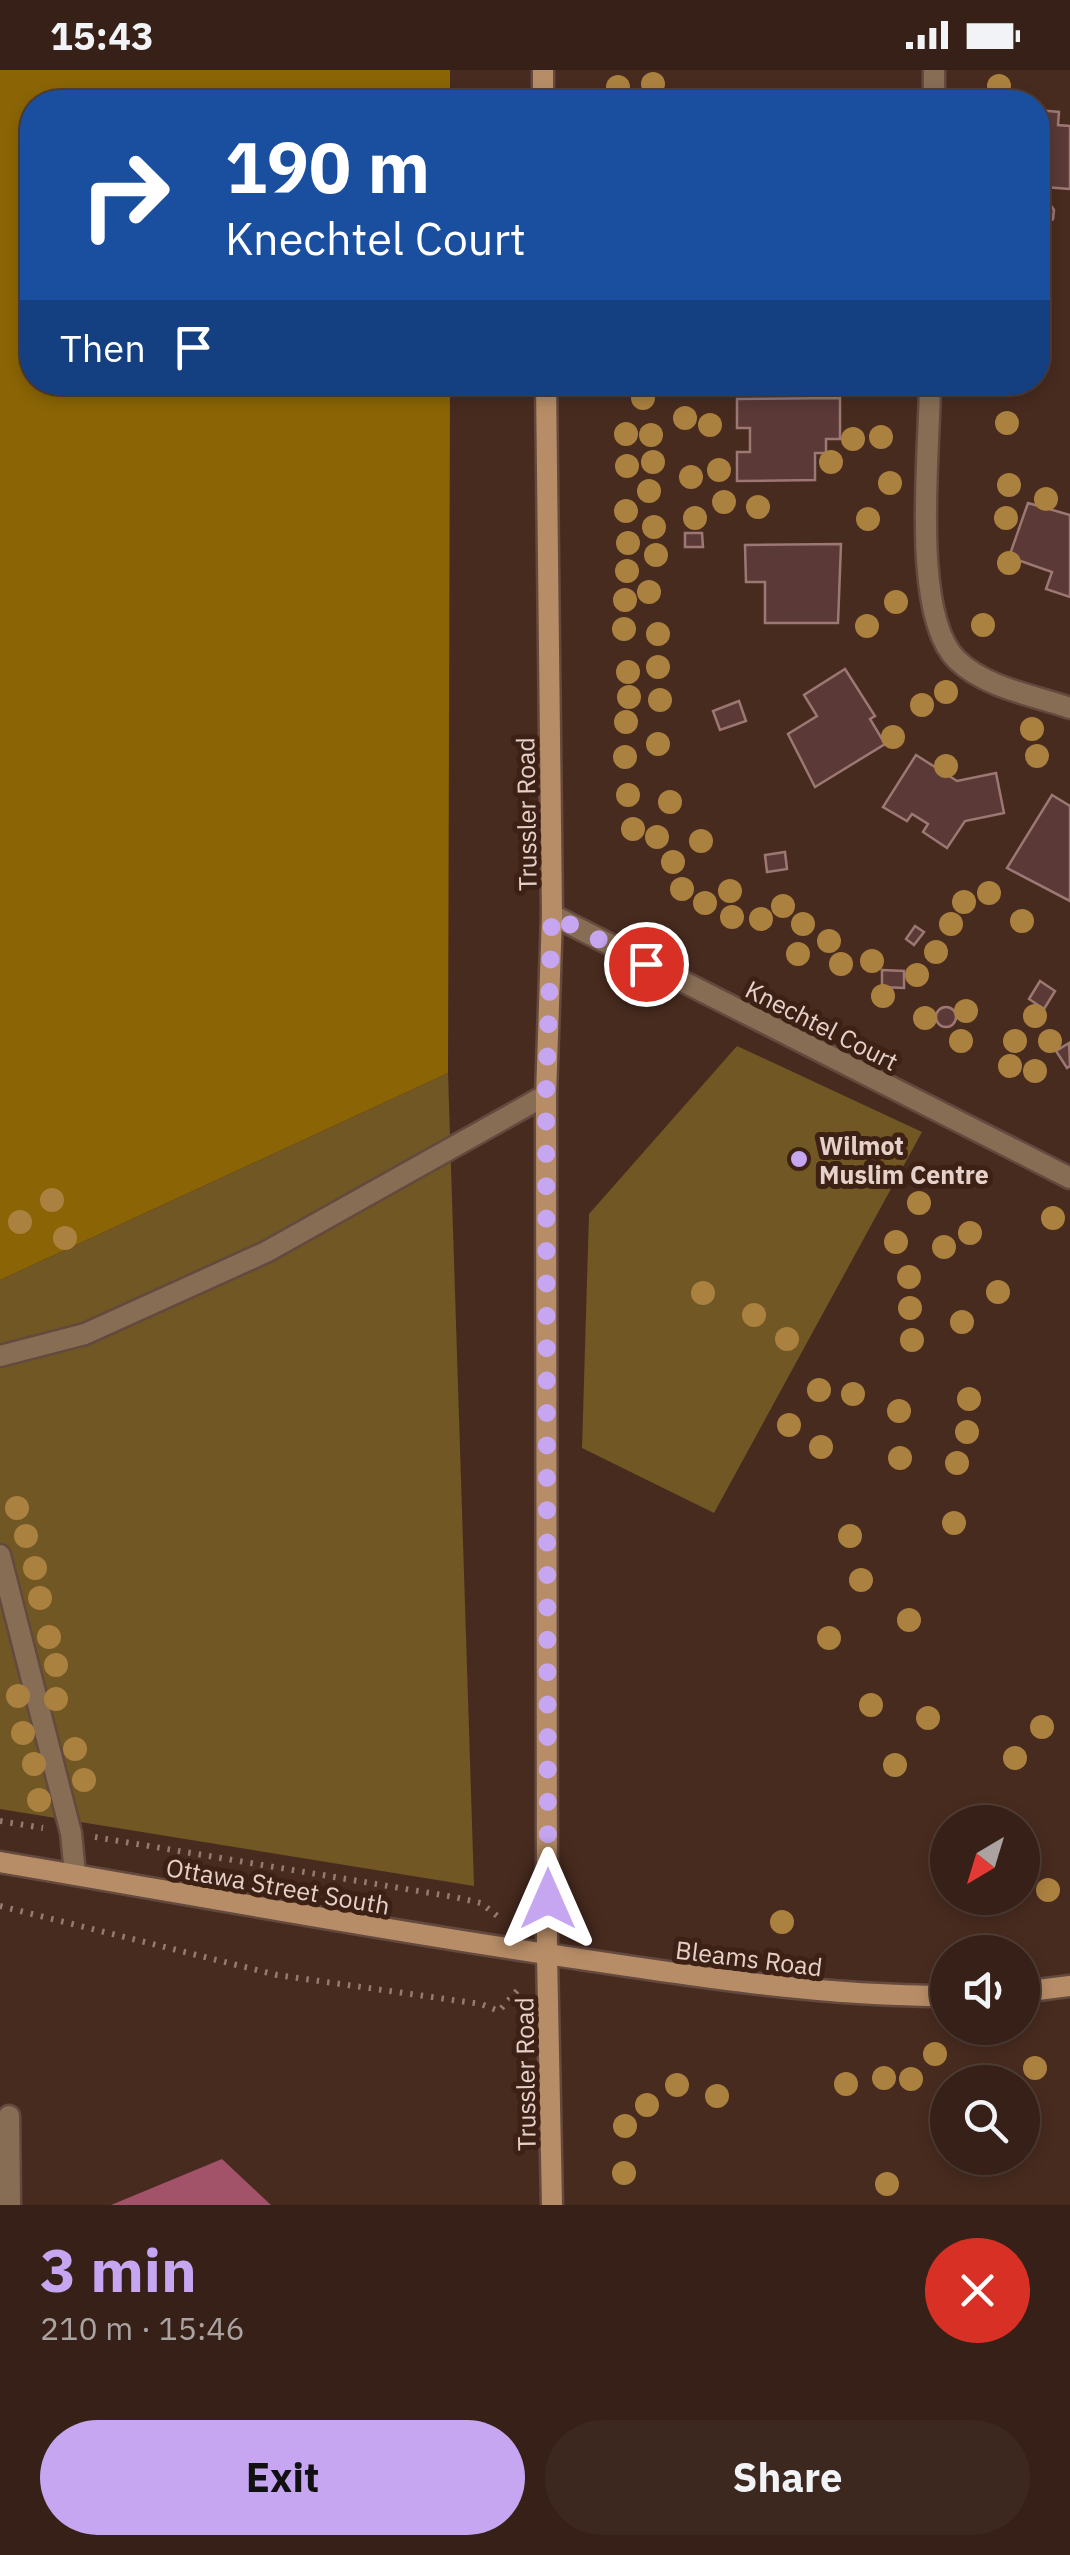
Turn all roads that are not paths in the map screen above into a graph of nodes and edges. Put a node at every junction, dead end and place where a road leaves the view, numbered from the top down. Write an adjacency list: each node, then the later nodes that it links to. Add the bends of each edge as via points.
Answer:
1 (546, 395): 4 (main road, Trussler Road)
2 (930, 395): 3 (street, via 928,596 942,641 982,678)
3 (1070, 708)
4 (552, 915): 5 (main road, Trussler Road); 6 (street, Knechtel Court)
5 (546, 1095): 7 (street, via 266,1252 84,1334); 11 (main road, Trussler Road)
6 (1070, 1178)
7 (0, 1356)
8 (0, 1555): 10 (street, via 72,1832)
9 (0, 1862): 10 (main road, Ottawa Street South)
10 (75, 1874): 11 (main road, Ottawa Street South)
11 (547, 1954): 14 (main road, Bleams Road, via 799,1990); 17 (main road, Trussler Road)
12 (1070, 1986): 13 (main road)
13 (1040, 1990)
14 (930, 1995)
15 (9, 2116): 16 (street)
16 (10, 2205)
17 (552, 2205)

